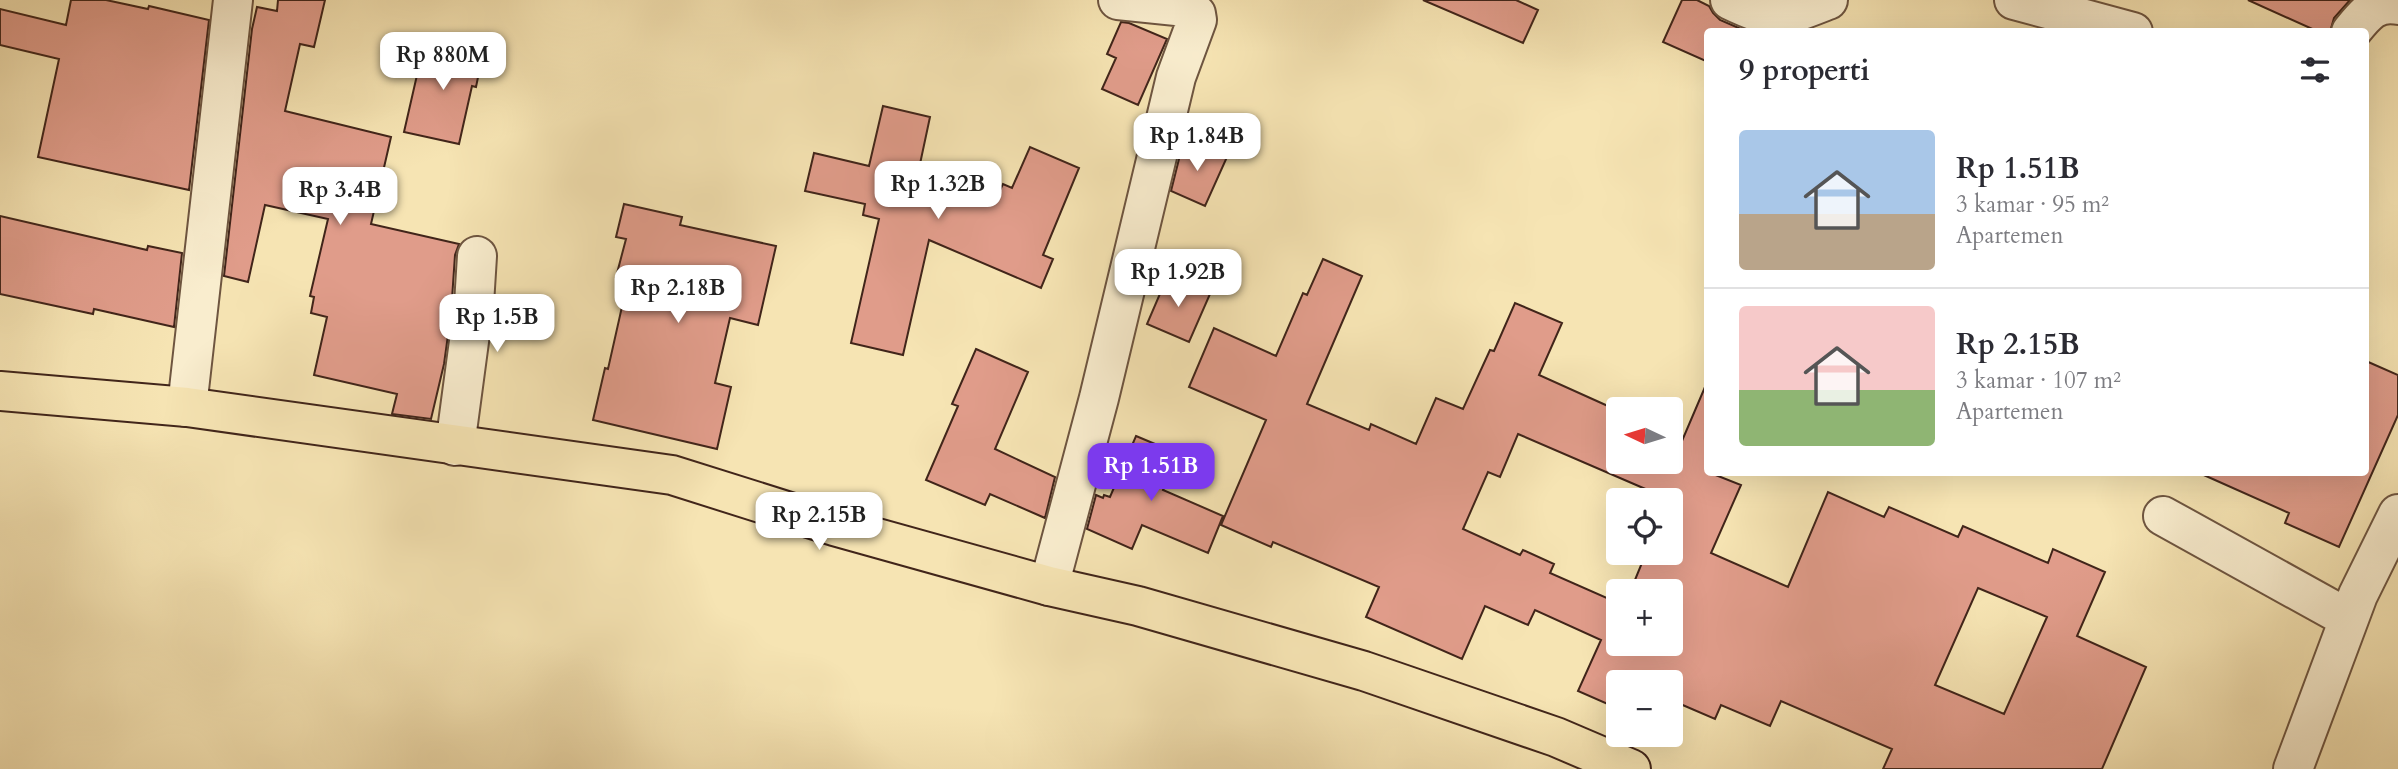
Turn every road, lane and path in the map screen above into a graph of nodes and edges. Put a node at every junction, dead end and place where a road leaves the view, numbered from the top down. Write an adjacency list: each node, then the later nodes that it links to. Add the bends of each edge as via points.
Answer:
1 (233, 0): 11 (street)
2 (1118, 0): 15 (street, via 1186,8 1197,20 1176,77)
3 (1730, 0): 4 (street, via 1771,16 1786,16)
4 (1828, 0)
5 (2014, 0): 7 (street)
6 (2398, 5): 8 (street, via 2375,6)
7 (2118, 28)
8 (2354, 28)
9 (477, 256): 12 (street)
10 (0, 391): 11 (main road)
11 (187, 407): 12 (main road)
12 (455, 446): 15 (main road, via 672,475)
13 (2398, 514): 16 (street)
14 (2163, 516): 16 (street)
15 (1049, 586): 17 (main road, via 1138,606 1364,671 1556,737)
16 (2349, 619): 18 (street)
17 (1631, 769)
18 (2293, 769)

